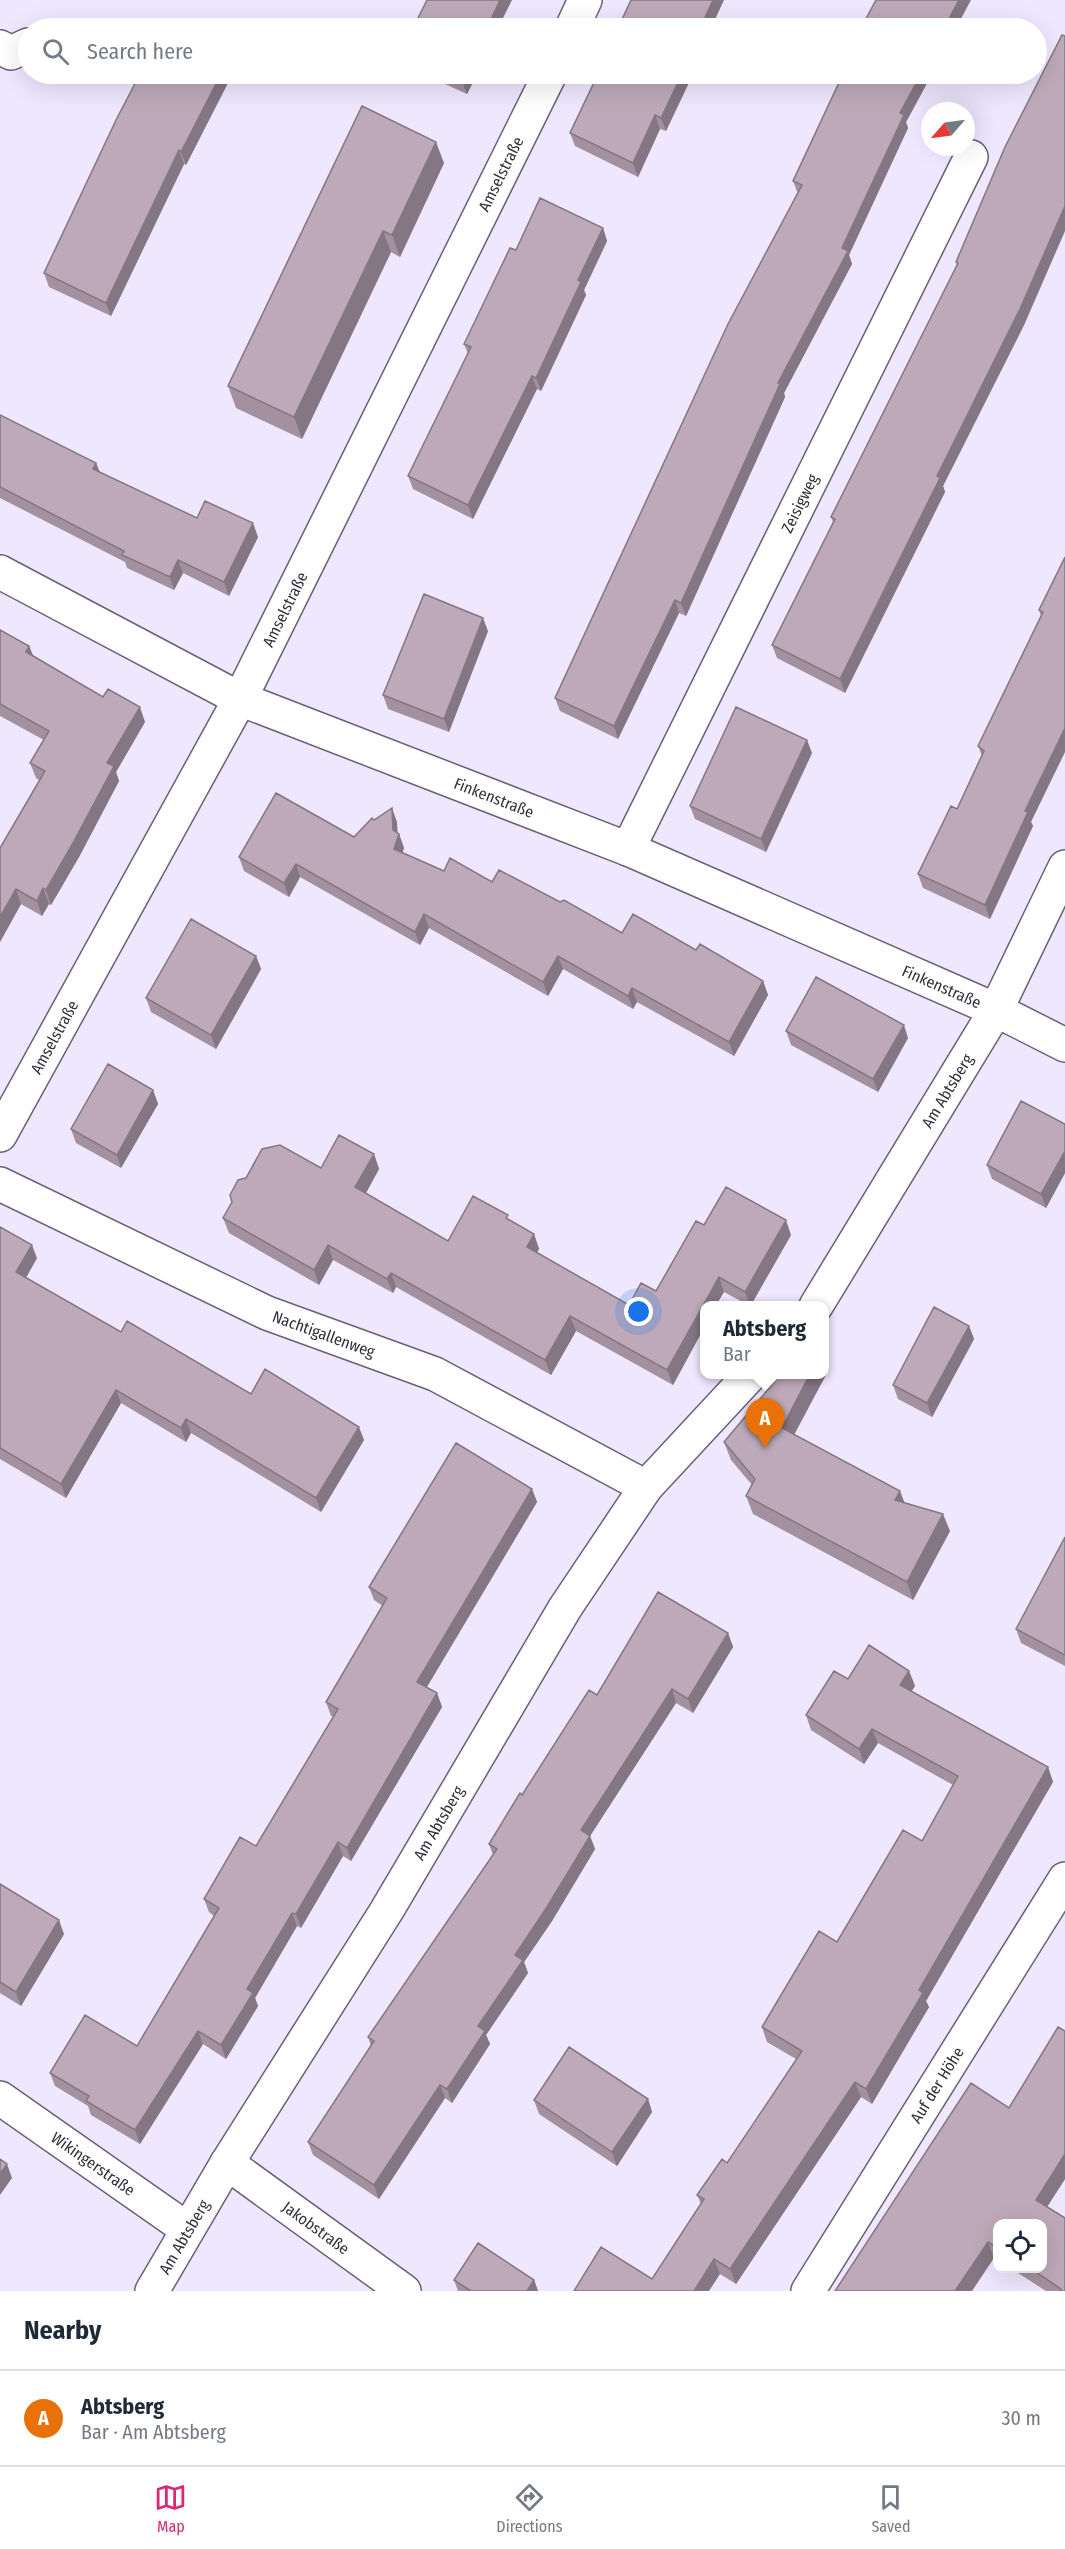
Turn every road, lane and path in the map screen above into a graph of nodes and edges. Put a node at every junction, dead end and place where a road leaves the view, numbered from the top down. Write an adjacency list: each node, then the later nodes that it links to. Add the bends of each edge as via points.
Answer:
1 (585, 0): 2 (street)
2 (577, 18)
3 (0, 47): 4 (street, via 11,53)
4 (18, 50)
5 (545, 84): 8 (street, Amselstraße)
6 (971, 157): 9 (street, Zeisigweg)
7 (0, 572): 8 (street, Finkenstraße)
8 (240, 699): 9 (street, Finkenstraße); 13 (street, Amselstraße)
9 (628, 849): 11 (street, Finkenstraße)
10 (1065, 867): 11 (street, Am Abtsberg)
11 (996, 1010): 12 (street, Finkenstraße); 15 (street, Am Abtsberg)
12 (1065, 1045)
13 (0, 1135)
14 (0, 1184): 17 (street, Nachtigallenweg, via 267,1313 435,1374)
15 (818, 1301)
16 (746, 1379): 17 (street, Am Abtsberg)
17 (646, 1487): 20 (street, Am Abtsberg, via 565,1608 387,1910)
18 (1065, 1879): 24 (street, Auf der Höhe)
19 (0, 2098): 21 (street, Wikingerstraße)
20 (227, 2163): 21 (street, Am Abtsberg); 23 (street, Jakobstraße)
21 (187, 2229): 22 (street, Am Abtsberg)
22 (152, 2291)
23 (404, 2291)
24 (808, 2291)

